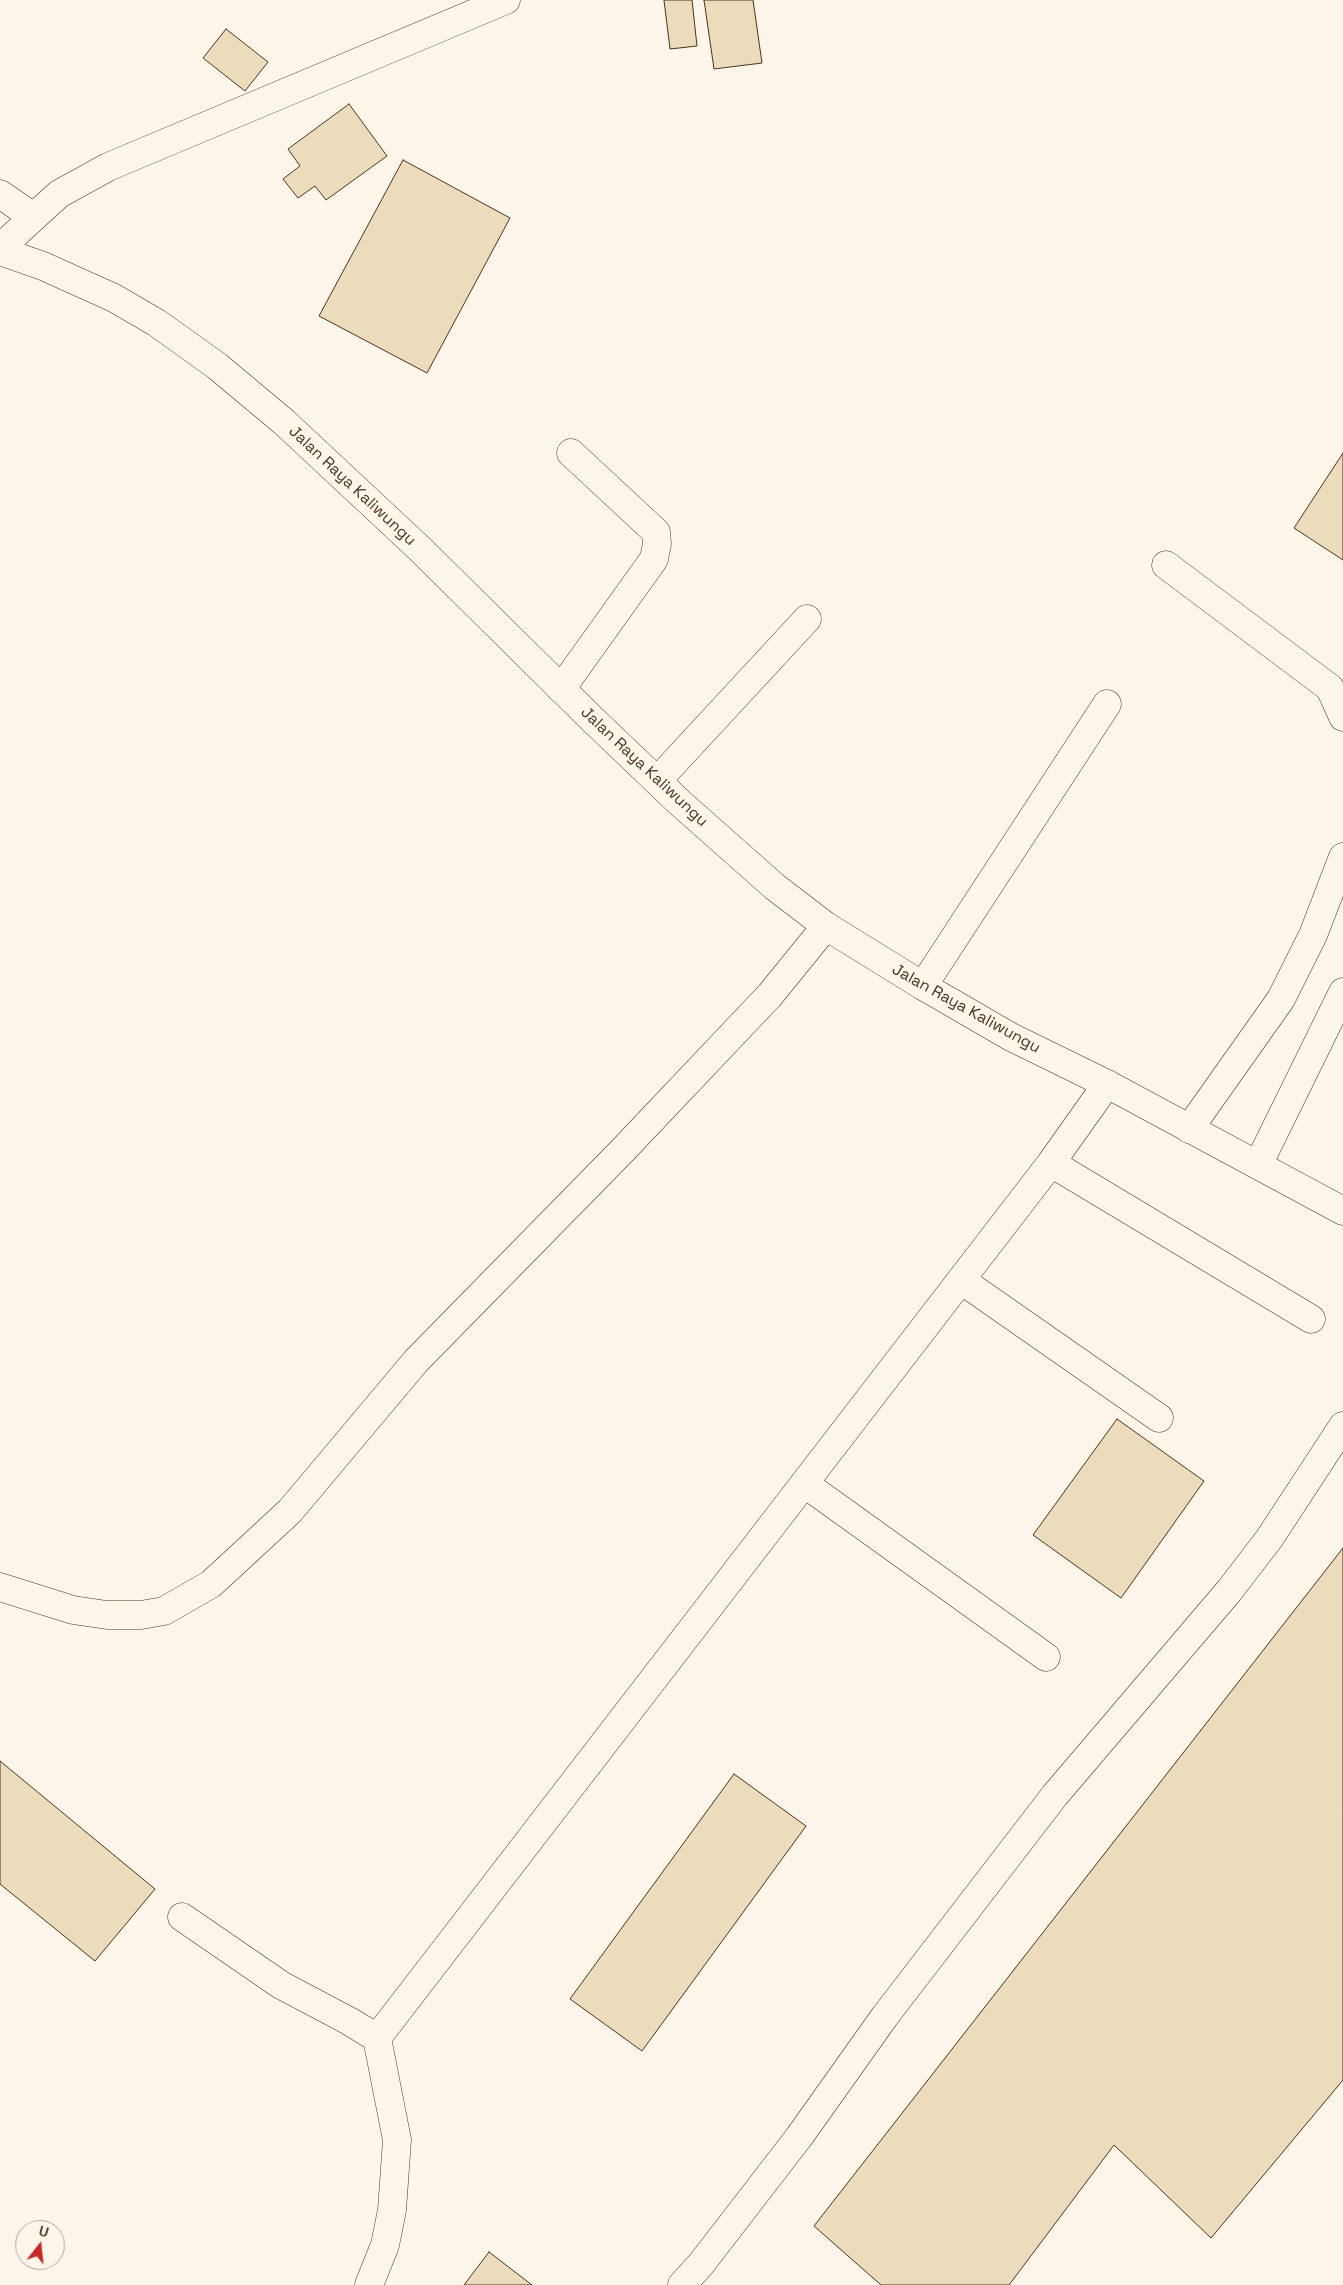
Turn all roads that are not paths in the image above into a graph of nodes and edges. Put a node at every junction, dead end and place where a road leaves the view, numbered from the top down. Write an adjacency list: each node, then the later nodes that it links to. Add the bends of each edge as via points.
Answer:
1 (506, 0): 3 (main road, via 108,167 59,194)
2 (0, 194): 3 (main road)
3 (33, 217): 4 (main road)
4 (0, 250): 8 (main road, Jalan Raya Kaliwungu, via 114,298 157,323 217,366 284,422 419,548)
5 (571, 454): 8 (main road, via 656,532 657,544 654,559)
6 (1166, 565): 10 (main road, via 1330,688)
7 (807, 620): 11 (main road)
8 (561, 689): 11 (main road, Jalan Raya Kaliwungu)
9 (1107, 704): 14 (main road)
10 (1343, 717)
11 (657, 781): 13 (main road, Jalan Raya Kaliwungu, via 776,887)
12 (1343, 857): 17 (main road, via 1313,936 1281,999)
13 (826, 926): 14 (main road, Jalan Raya Kaliwungu); 26 (main road, via 770,995 416,1361 290,1511 211,1584 164,1611 141,1615 73,1610)
14 (922, 986): 16 (main road, Jalan Raya Kaliwungu, via 1011,1037)
15 (1343, 992): 19 (main road)
16 (1107, 1084): 17 (main road, Jalan Raya Kaliwungu); 18 (main road)
17 (1188, 1128): 19 (main road, Jalan Raya Kaliwungu)
18 (1051, 1163): 21 (main road); 22 (main road)
19 (1258, 1165): 20 (main road, Jalan Raya Kaliwungu)
20 (1343, 1211)
21 (961, 1280): 23 (main road); 25 (main road)
22 (1311, 1319)
23 (1159, 1418)
24 (1343, 1426): 31 (main road, via 1269,1539 1229,1591 1055,1795 885,2016 799,2137)
25 (805, 1484): 27 (main road); 29 (main road)
26 (0, 1587)
27 (1046, 1657)
28 (182, 1917): 29 (main road, via 281,1985)
29 (377, 2038): 30 (main road, via 398,2140 392,2210 385,2245)
30 (369, 2285)
31 (682, 2285)

